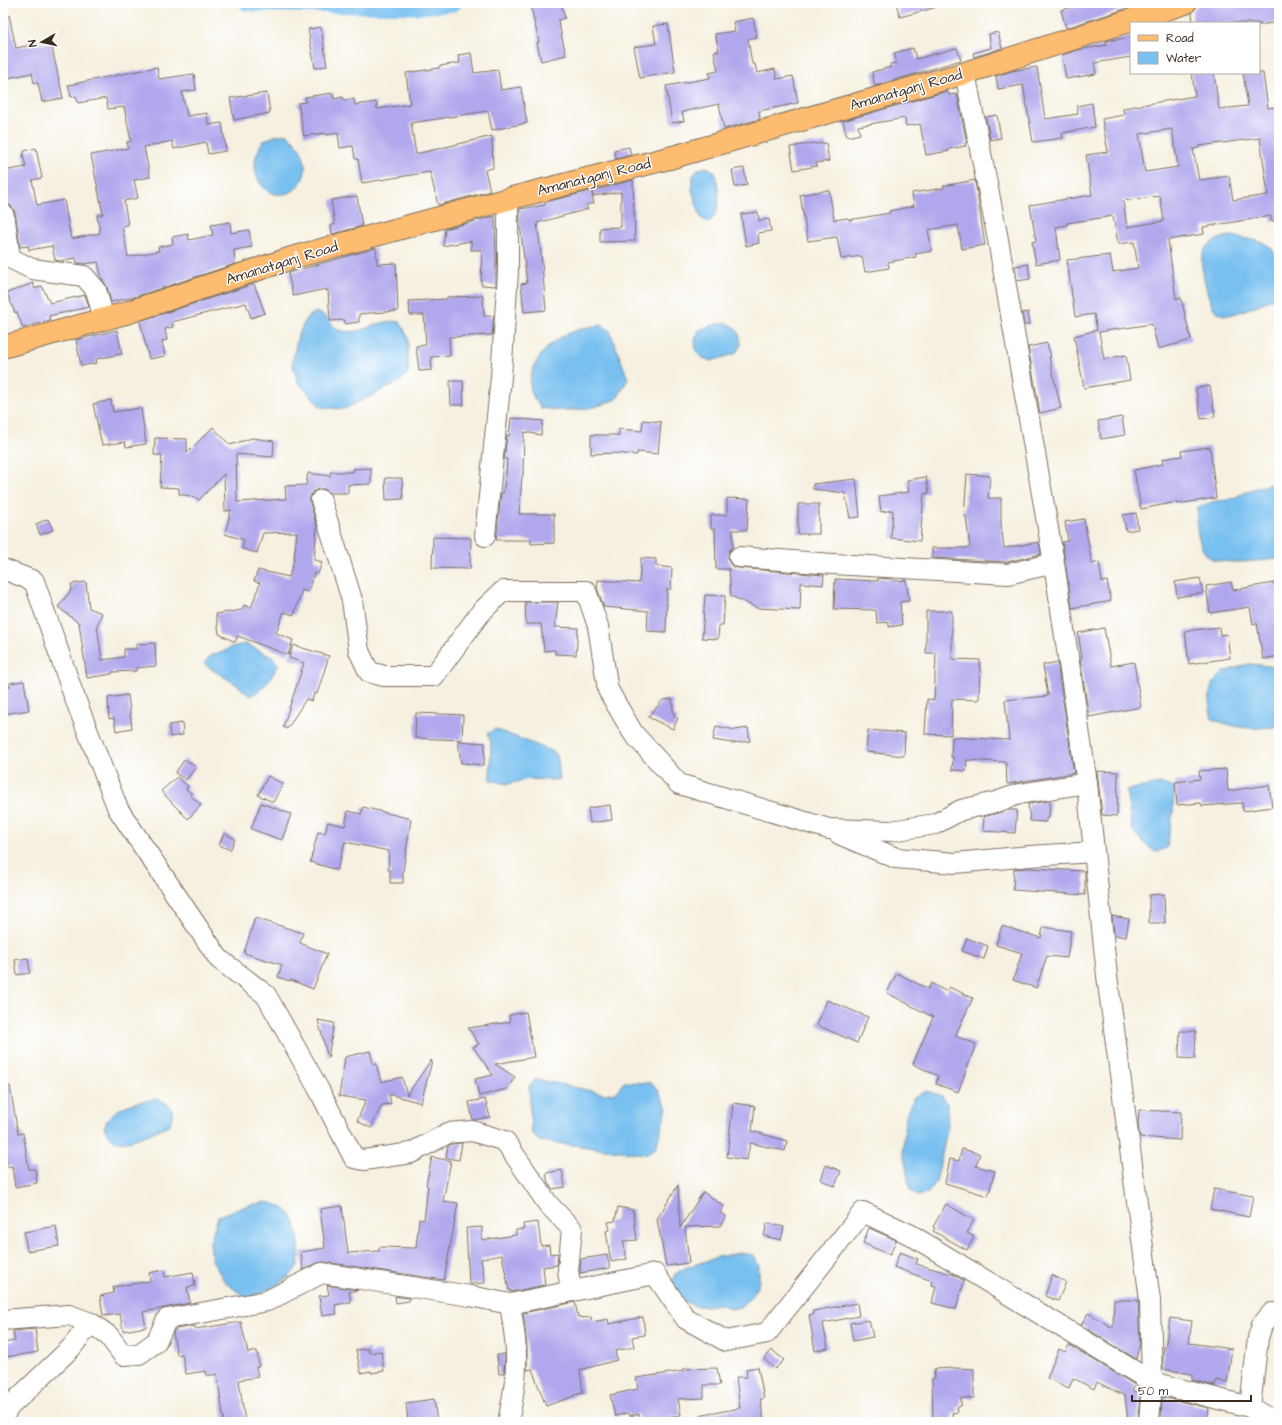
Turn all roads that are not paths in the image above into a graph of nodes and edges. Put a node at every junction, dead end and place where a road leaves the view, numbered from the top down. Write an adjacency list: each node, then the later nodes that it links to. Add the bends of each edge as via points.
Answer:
1 (1185, 3): 2 (main road, Amanatganj Road)
2 (966, 73): 3 (main road, Amanatganj Road, via 673,157); 10 (street, via 997,234)
3 (508, 199): 5 (main road, Amanatganj Road, via 295,257); 8 (street, via 508,272 501,377)
4 (3, 214): 5 (street, via 10,258 32,268 84,276 96,290)
5 (104, 319): 6 (main road, Amanatganj Road)
6 (3, 347)
7 (321, 500): 13 (street, via 352,600 359,651 369,672 384,676 434,676 481,612 502,591 586,591 598,626 608,690 633,733 679,784)
8 (485, 536)
9 (739, 556): 10 (street, via 1008,574)
10 (1054, 563): 12 (street)
11 (3, 569): 15 (street, via 34,581 74,696 118,809 219,959 266,995 354,1158 364,1160 411,1154 448,1133 472,1131 505,1141 548,1204 572,1230 568,1270)
12 (1087, 783): 13 (street, via 1020,794 961,810 935,824 891,831); 14 (street)
13 (829, 829): 14 (street, via 896,858 955,863)
14 (1094, 852): 20 (street, via 1107,976 1150,1300)
15 (571, 1291): 16 (street); 20 (street, via 655,1274 686,1319 726,1340 767,1333 863,1212 911,1235)
16 (510, 1304): 19 (street, via 322,1273 267,1301 166,1319 156,1342 139,1354 123,1355 109,1336); 23 (street, via 516,1364)
17 (1279, 1314): 21 (street, via 1272,1313 1262,1325 1258,1338)
18 (3, 1320): 19 (street, via 69,1315)
19 (91, 1323): 22 (street, via 72,1348 10,1406)
20 (1152, 1382): 21 (street); 24 (street)
21 (1250, 1407): 25 (street)
22 (3, 1416)
23 (508, 1422)
24 (1149, 1422)
25 (1276, 1422)

